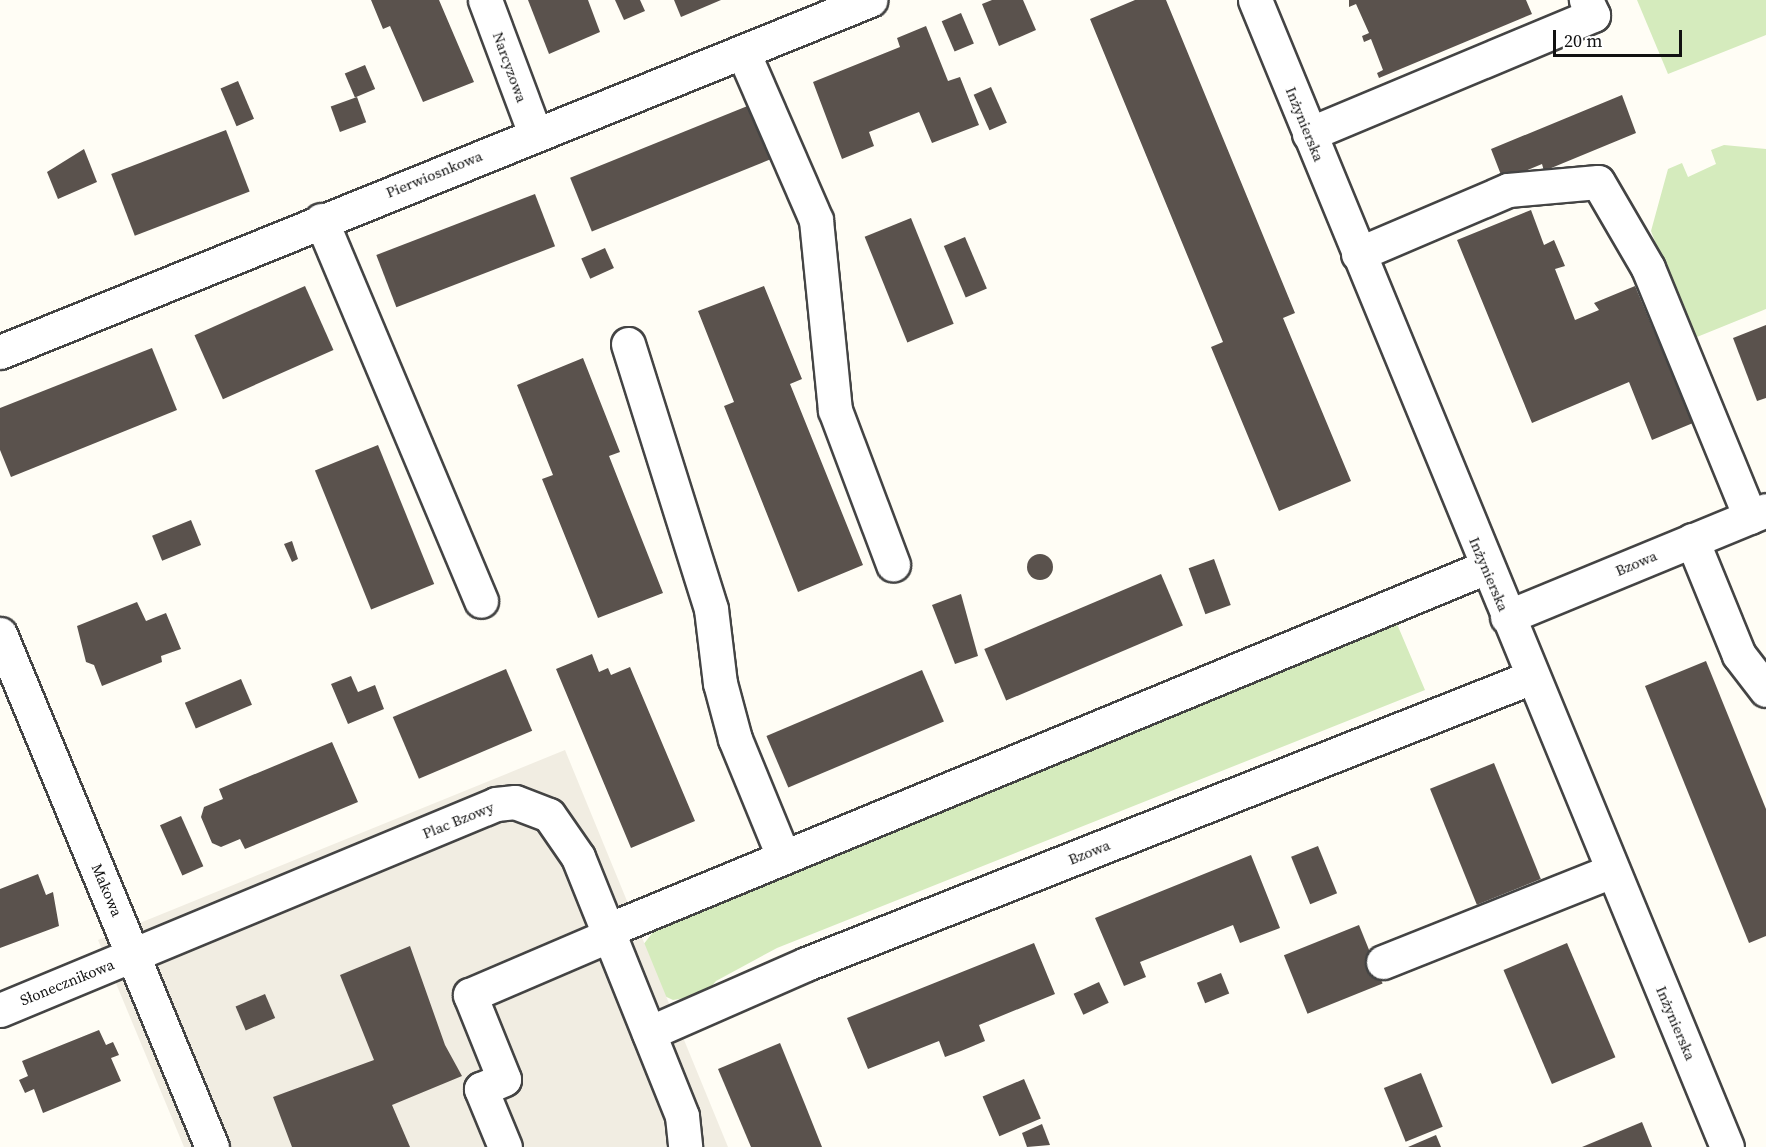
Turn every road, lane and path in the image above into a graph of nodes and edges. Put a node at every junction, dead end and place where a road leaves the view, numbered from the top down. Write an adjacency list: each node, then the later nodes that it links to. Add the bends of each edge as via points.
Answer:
1 (485, 0): 6 (street, Narcyzowa)
2 (870, 0): 5 (street, Pierwiosnkowa)
3 (1255, 0): 7 (street, Inżynierska)
4 (1586, 0): 7 (street, via 1593,15)
5 (743, 52): 6 (street, Pierwiosnkowa); 14 (street, via 816,220 835,410)
6 (535, 134): 8 (street, Pierwiosnkowa)
7 (1309, 134): 9 (street, Inżynierska)
8 (321, 220): 11 (street, Pierwiosnkowa); 16 (street)
9 (1358, 255): 12 (street, via 1508,190 1598,182 1648,268); 15 (street, Inżynierska)
10 (628, 344): 21 (street, via 711,609 720,683 735,739)
11 (0, 352)
12 (1758, 513): 13 (street, Bzowa)
13 (1692, 540): 17 (street, Bzowa); 20 (street, via 1739,655)
14 (893, 564)
15 (1486, 567): 17 (street, Inżynierska); 21 (street)
16 (481, 602)
17 (1507, 617): 19 (street, Inżynierska)
18 (0, 634): 24 (street, Makowa)
19 (1532, 677): 22 (street, Inżynierska); 27 (street, Bzowa, via 806,964)
20 (1766, 690)
21 (783, 856): 23 (street)
22 (1612, 871): 25 (street); 31 (street, Inżynierska)
23 (609, 932): 24 (street, Plac Bzowy, via 559,824 536,808 514,802 496,804); 27 (street, Plac Bzowy); 29 (street, via 470,995 504,1079 481,1089)
24 (134, 955): 26 (street, Słonecznikowa); 28 (street, Makowa)
25 (1383, 962)
26 (0, 1010)
27 (649, 1033): 30 (street, Plac Bzowy, via 682,1116)
28 (212, 1147)
29 (505, 1147)
30 (685, 1147)
31 (1727, 1147)

